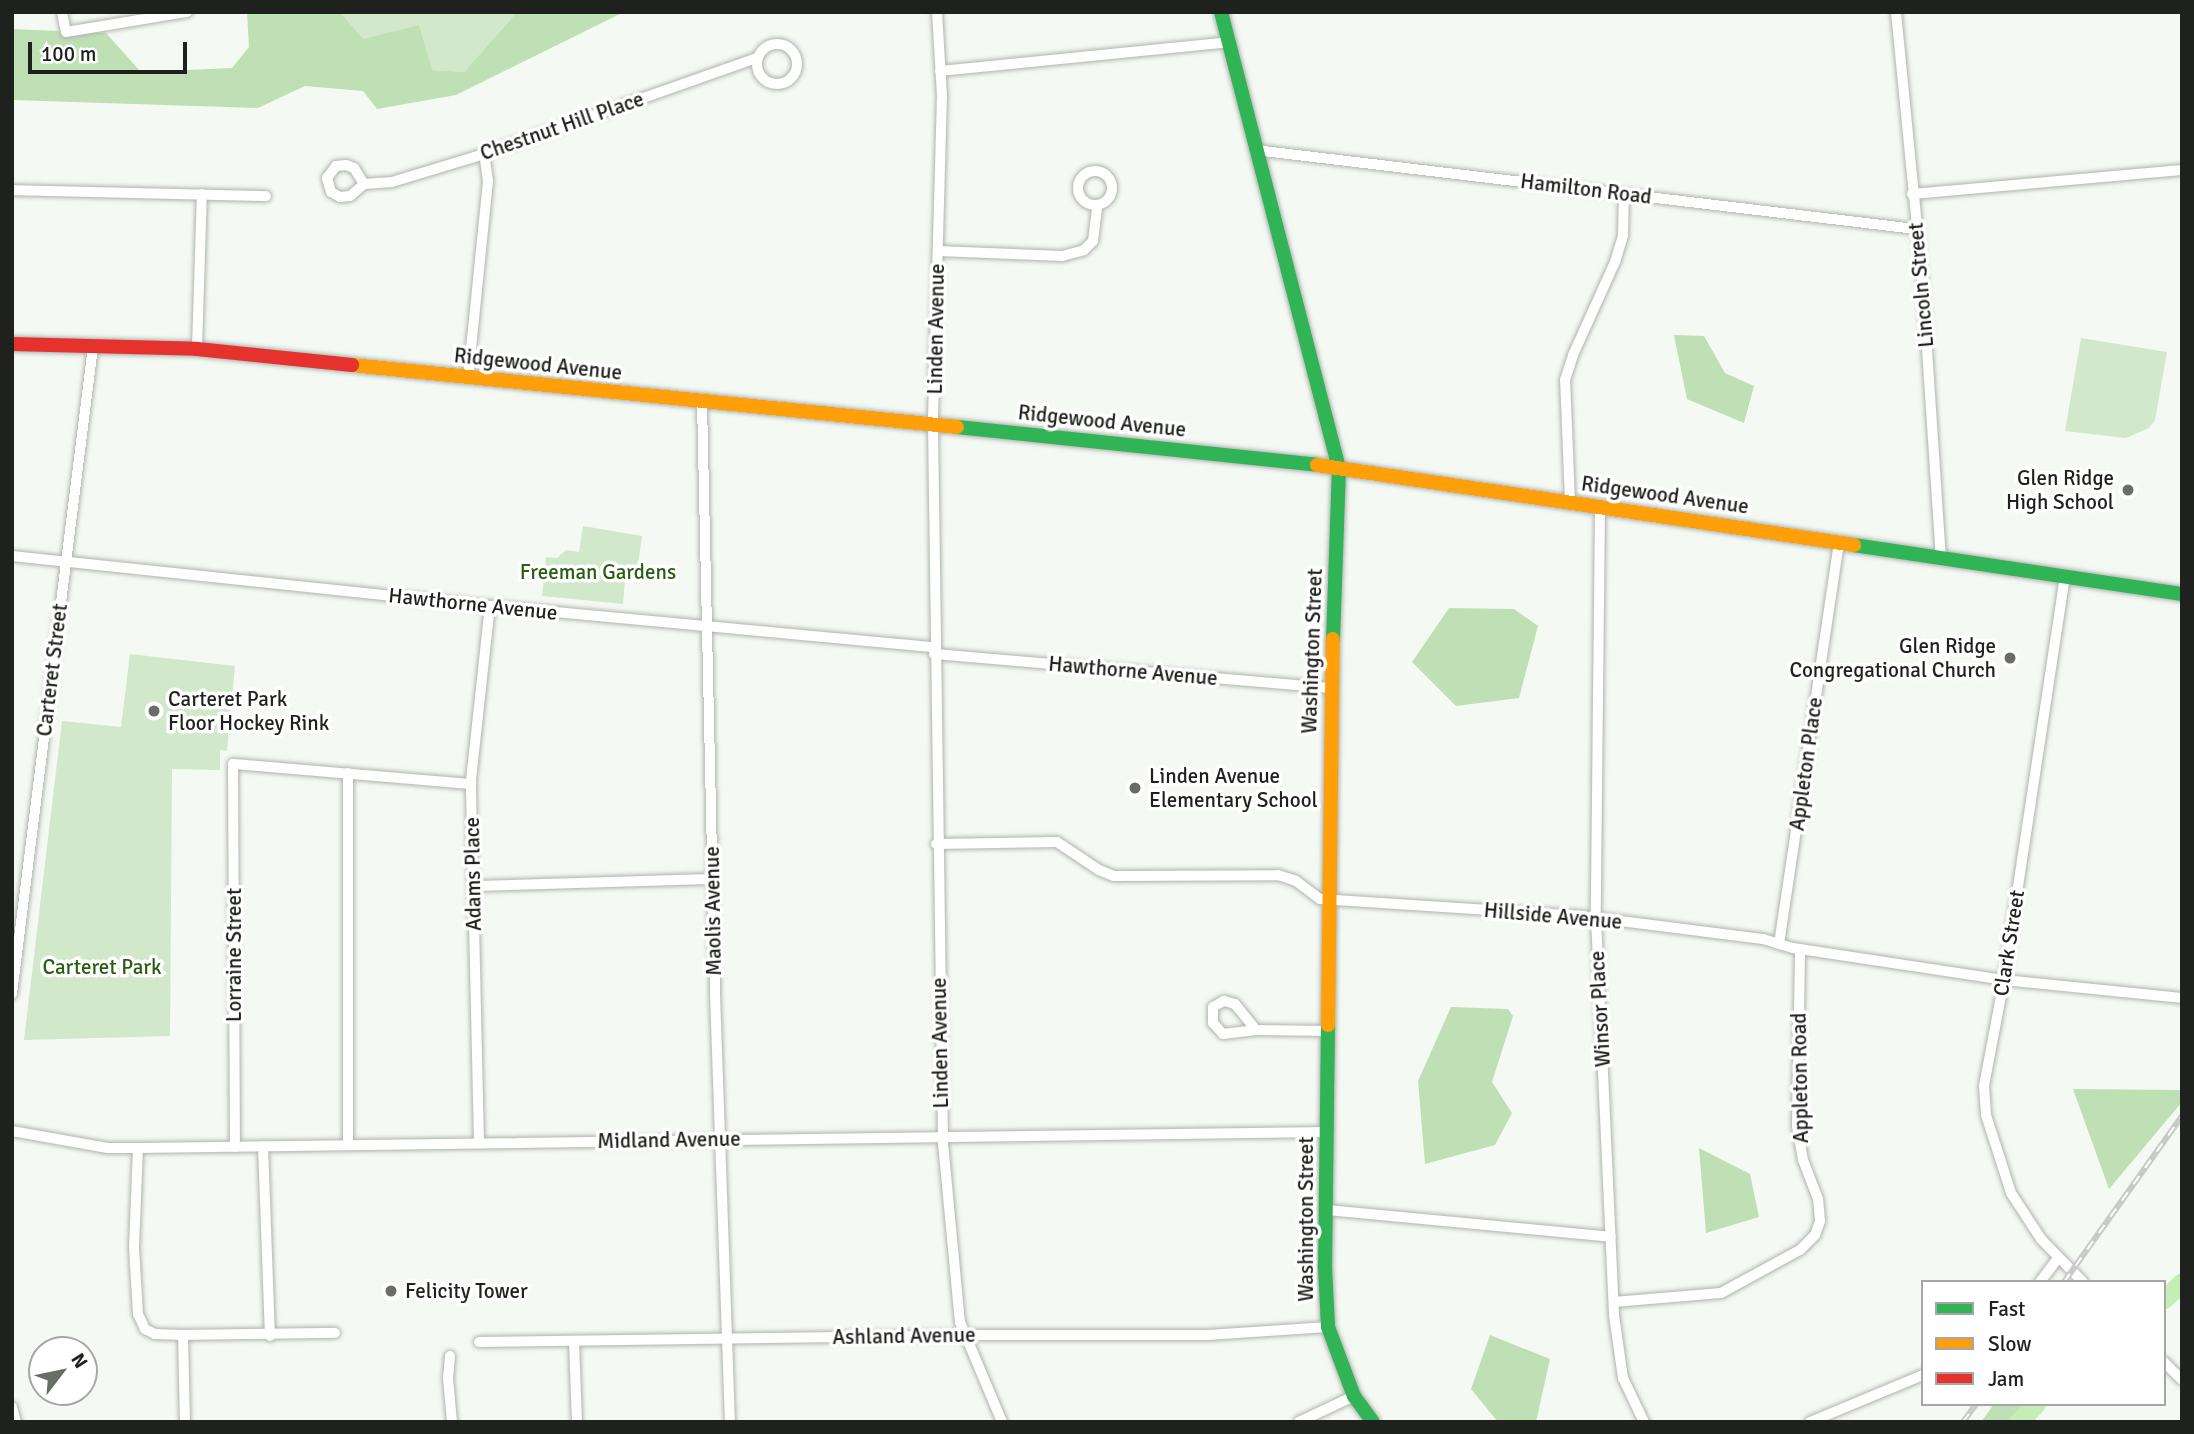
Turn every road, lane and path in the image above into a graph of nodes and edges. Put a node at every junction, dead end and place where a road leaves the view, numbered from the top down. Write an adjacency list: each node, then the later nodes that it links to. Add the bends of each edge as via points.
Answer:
1 (62, 12): 2 (street, via 66,32)
2 (187, 12)
3 (937, 12): 8 (street, Linden Avenue)
4 (1221, 12): 6 (street, Washington Street)
5 (1896, 12): 16 (street, Lincoln Street)
6 (1228, 42): 8 (street); 9 (street, Washington Street)
7 (757, 58): 7 (street, via 761,76 771,83 788,81 796,71 795,53 785,44 766,46); 10 (street, Chestnut Hill Place)
8 (940, 71): 20 (street, Linden Avenue)
9 (1255, 150): 15 (street, Hamilton Road); 27 (street, Washington Street)
10 (484, 153): 12 (street, Chestnut Hill Place, via 392,182); 24 (street, via 488,181)
11 (2182, 170): 16 (street)
12 (364, 184)
13 (12, 190): 14 (street)
14 (202, 194): 17 (street); 23 (street)
15 (1624, 194): 19 (street, Hamilton Road); 28 (street, via 1623,235 1615,262 1565,380)
16 (1912, 194): 19 (street, Lincoln Street)
17 (266, 195)
18 (1097, 207): 20 (street, via 1093,241 1074,253)
19 (1916, 229): 32 (street, Lincoln Street)
20 (937, 251): 26 (street, Linden Avenue)
21 (12, 344): 22 (street, Ridgewood Avenue)
22 (93, 346): 23 (street, Ridgewood Avenue); 33 (street, Carteret Street)
23 (197, 349): 24 (street, Ridgewood Avenue)
24 (468, 378): 25 (street, Ridgewood Avenue)
25 (702, 401): 26 (street, Ridgewood Avenue); 37 (street, Maolis Avenue)
26 (933, 425): 27 (street, Ridgewood Avenue); 38 (street, Linden Avenue)
27 (1339, 468): 28 (street, Ridgewood Avenue); 39 (street, Washington Street)
28 (1570, 502): 29 (street, Ridgewood Avenue)
29 (1600, 507): 30 (street, Ridgewood Avenue); 46 (street, Winsor Place)
30 (1839, 542): 32 (street, Ridgewood Avenue); 47 (street, Appleton Place)
31 (12, 556): 33 (street, Hawthorne Avenue)
32 (1941, 558): 34 (street, Ridgewood Avenue)
33 (66, 563): 36 (street, Hawthorne Avenue); 50 (street, Carteret Street)
34 (2065, 576): 35 (street, Ridgewood Avenue); 49 (street, Clark Street)
35 (2182, 594)
36 (490, 606): 37 (street, Hawthorne Avenue); 41 (street, Adams Place)
37 (707, 626): 38 (street, Hawthorne Avenue); 43 (street, Maolis Avenue)
38 (934, 650): 39 (street, Hawthorne Avenue); 42 (street, Linden Avenue)
39 (1332, 688): 45 (street, Washington Street)
40 (348, 774): 41 (street); 59 (street); 61 (street, Lorraine Street, via 233,764)
41 (471, 784): 44 (street, Adams Place)
42 (936, 844): 45 (street, Hillside Avenue, via 1056,842 1114,876 1278,876); 57 (street, Linden Avenue)
43 (713, 880): 44 (street); 56 (street, Maolis Avenue)
44 (474, 886): 58 (street, Adams Place)
45 (1329, 900): 46 (street, Hillside Avenue); 53 (street, Washington Street)
46 (1595, 918): 47 (street, Hillside Avenue); 64 (street, Winsor Place)
47 (1779, 944): 48 (street, Hillside Avenue)
48 (1800, 949): 49 (street, Hillside Avenue); 68 (street, Appleton Road, via 1797,1126 1802,1160 1818,1199 1820,1221 1815,1235 1800,1250 1721,1293)
49 (2004, 980): 51 (street, Hillside Avenue); 65 (street, Clark Street, via 1984,1086 1986,1115 2011,1193)
50 (12, 994)
51 (2182, 998)
52 (1256, 1030): 52 (street, via 1235,1004 1224,1001 1213,1007 1213,1023 1223,1034); 53 (street)
53 (1329, 1031): 55 (street, Washington Street)
54 (12, 1131): 62 (street, Midland Avenue)
55 (1327, 1132): 57 (street, Midland Avenue); 63 (street, Washington Street)
56 (720, 1138): 57 (street, Midland Avenue); 58 (street, Midland Avenue); 74 (street, Maolis Avenue)
57 (942, 1139): 72 (street, Linden Avenue, via 960,1322)
58 (479, 1143): 59 (street, Midland Avenue)
59 (348, 1145): 60 (street, Midland Avenue)
60 (263, 1146): 61 (street, Midland Avenue); 73 (street)
61 (235, 1147): 62 (street, Midland Avenue)
62 (138, 1148): 71 (street, via 134,1247 139,1319 150,1332)
63 (1326, 1210): 64 (street); 69 (street, Washington Street)
64 (1611, 1237): 68 (street, Winsor Place)
65 (2058, 1258): 66 (street); 67 (street, Clark Street)
66 (2042, 1280)
67 (2081, 1280)
68 (1614, 1302): 91 (street, Winsor Place, via 1623,1378)
69 (1328, 1327): 72 (street, Ashland Avenue, via 1208,1335); 81 (street, Washington Street)
70 (335, 1334): 73 (street)
71 (183, 1335): 73 (street); 84 (street)
72 (966, 1335): 74 (street, Ashland Avenue); 88 (street, Linden Avenue)
73 (270, 1336)
74 (727, 1338): 75 (street, Ashland Avenue); 87 (street, Maolis Avenue)
75 (574, 1341): 76 (street, Ashland Avenue); 86 (street)
76 (479, 1342)
77 (450, 1356): 85 (street)
78 (2166, 1364): 80 (street)
79 (1921, 1377): 92 (street)
80 (2182, 1380)
81 (1354, 1396): 89 (street); 90 (street, Washington Street)
82 (12, 1407): 83 (street)
83 (16, 1422)
84 (185, 1422)
85 (452, 1422)
86 (577, 1422)
87 (730, 1422)
88 (1002, 1422)
89 (1299, 1422)
90 (1373, 1422)
91 (1644, 1422)
92 (1810, 1422)

